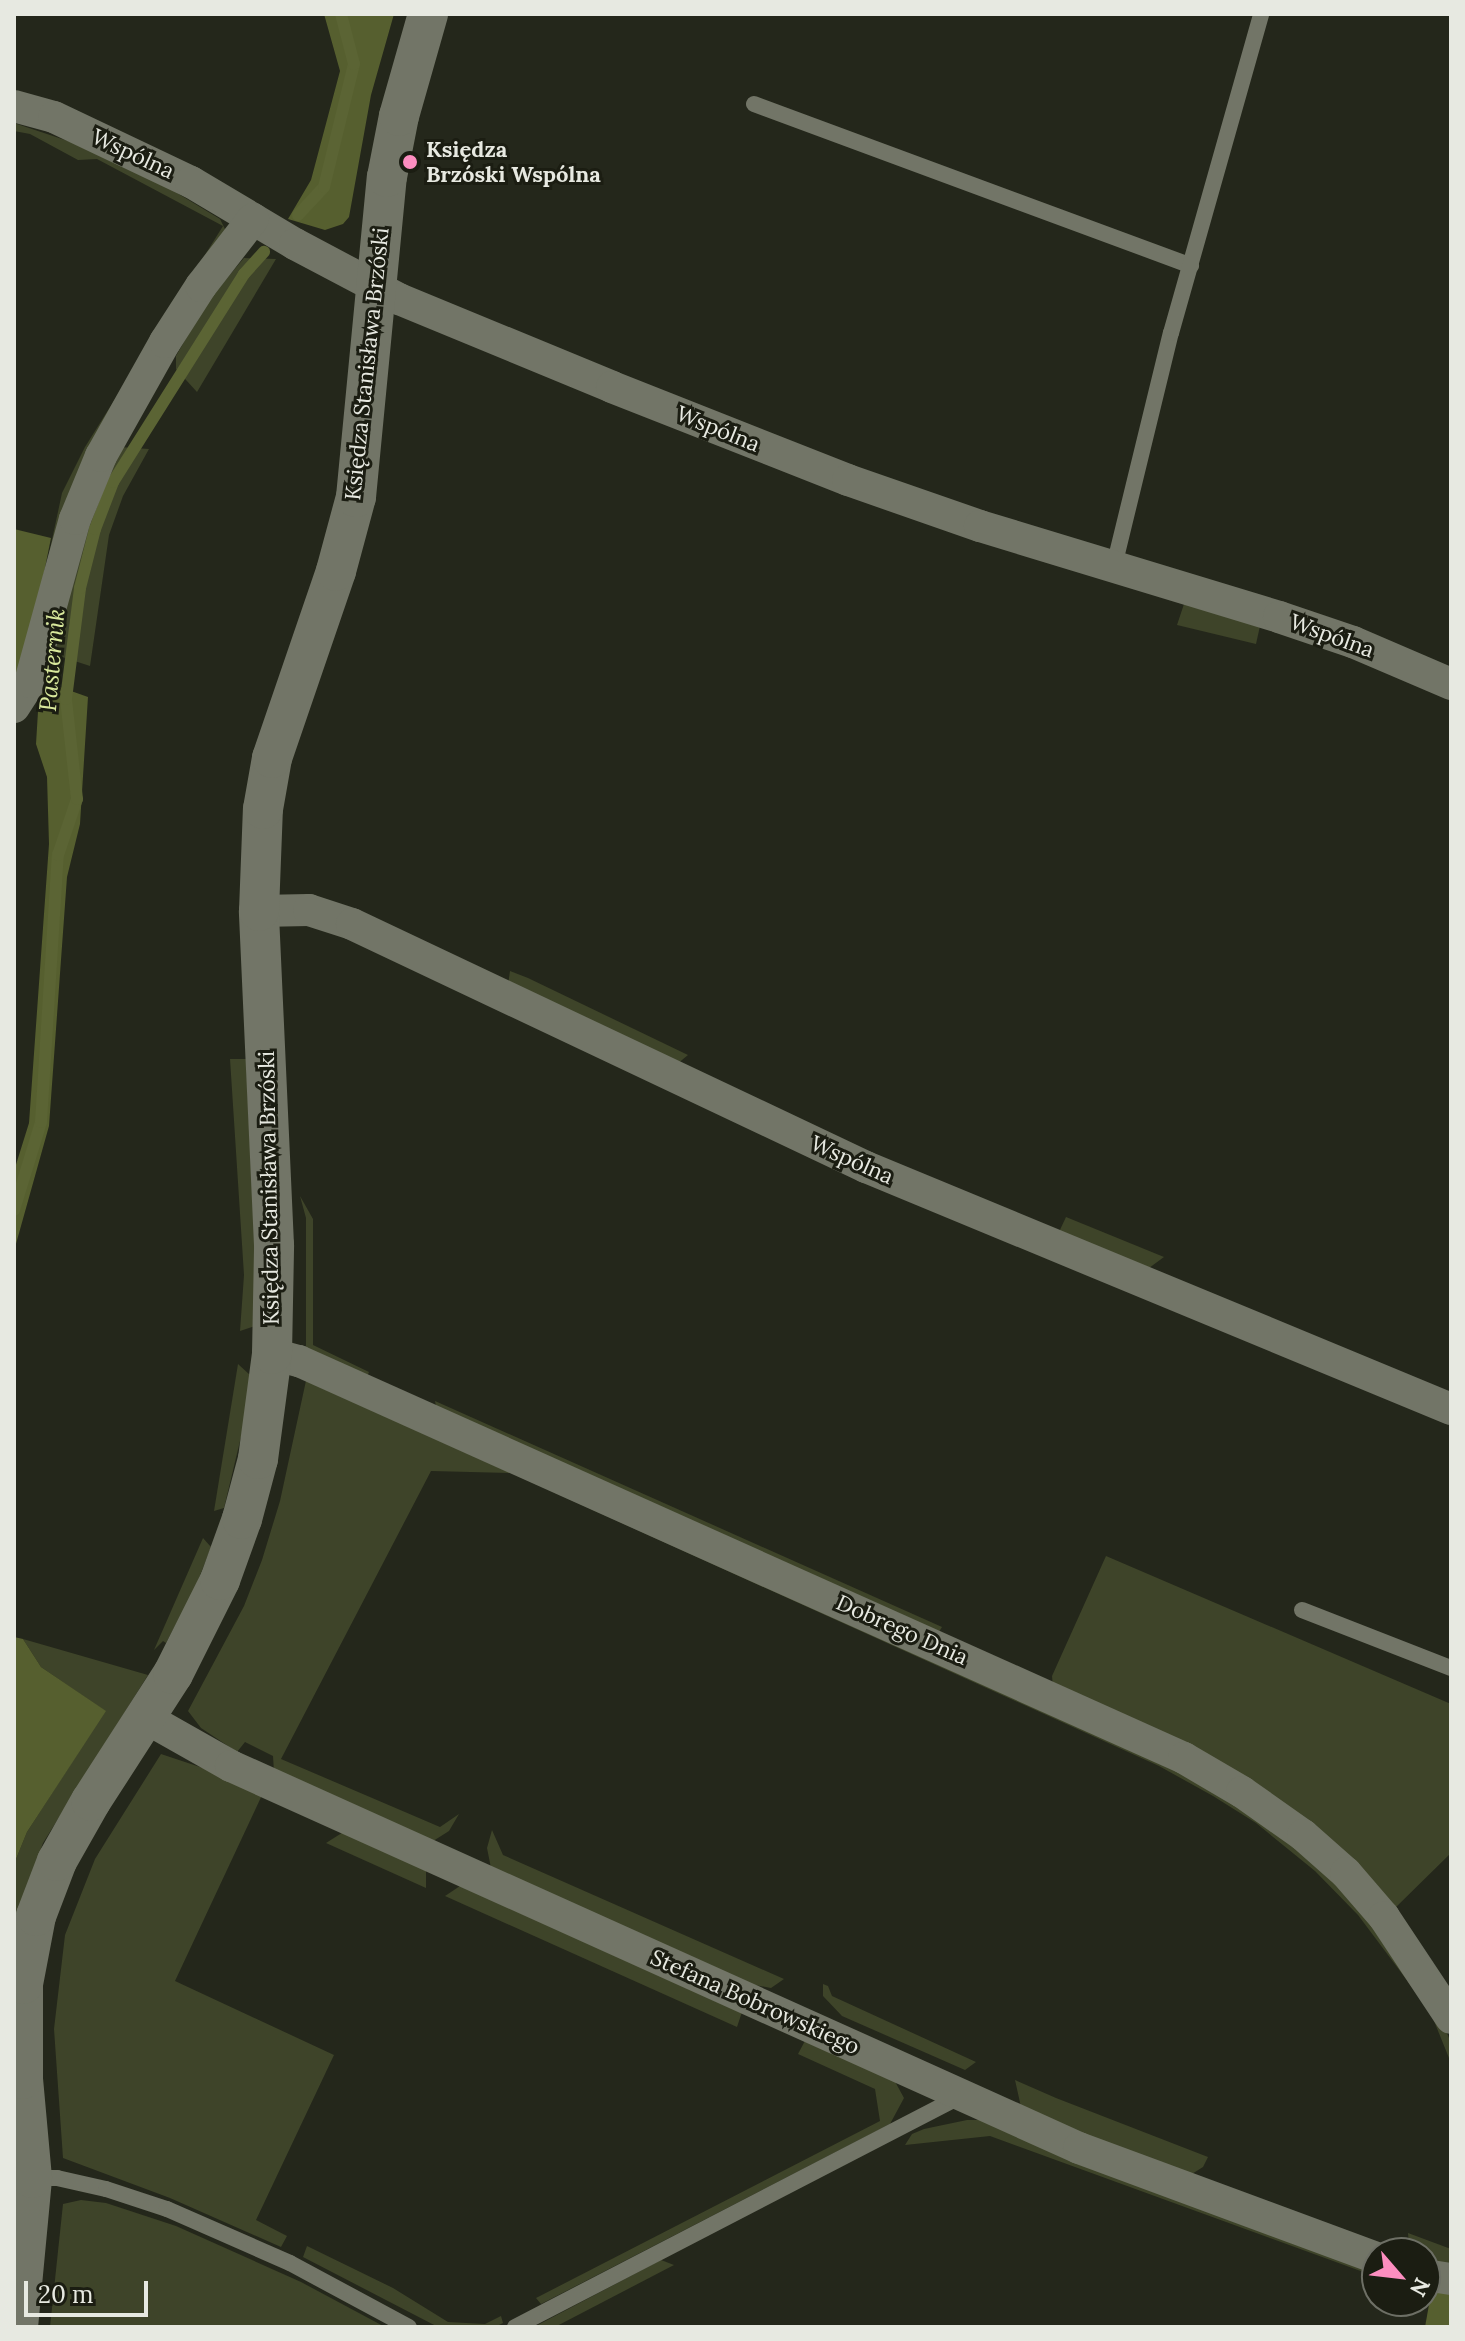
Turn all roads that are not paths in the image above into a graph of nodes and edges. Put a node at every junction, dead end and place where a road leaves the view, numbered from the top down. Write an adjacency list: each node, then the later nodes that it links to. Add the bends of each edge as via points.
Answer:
1 (428, 14): 7 (street, Księdza Stanisława Brzóski, via 399,116)
2 (1261, 14): 6 (lane)
3 (754, 104): 6 (lane)
4 (14, 106): 5 (street, Wspólna, via 66,123 191,182)
5 (253, 219): 7 (street, Wspólna); 10 (street, via 187,308 101,456 75,519 30,682)
6 (1191, 266): 8 (lane)
7 (374, 287): 8 (street, Wspólna, via 848,480); 11 (street, Księdza Stanisława Brzóski, via 356,497 272,758 259,852)
8 (1114, 566): 9 (street, Wspólna, via 1353,642)
9 (1451, 684)
10 (14, 707)
11 (259, 911): 12 (street, Księdza Stanisława Brzóski, via 274,1245); 13 (street, Wspólna, via 309,910 352,924 866,1167)
12 (272, 1354): 16 (street, Księdza Stanisława Brzóski, via 258,1459 242,1519 220,1580); 17 (street, Dobrego Dnia, via 299,1361 1184,1758 1291,1826 1346,1873 1384,1917)
13 (1451, 1409)
14 (1302, 1610): 15 (lane)
15 (1451, 1668)
16 (146, 1718): 18 (street, Księdza Stanisława Brzóski, via 57,1861 36,1916 23,1984); 19 (street, Stefana Bobrowskiego, via 231,1766)
17 (1451, 2018)
18 (18, 2080): 20 (street, Księdza Stanisława Brzóski)
19 (962, 2095): 21 (street, Stefana Bobrowskiego, via 1079,2148); 24 (lane)
20 (32, 2178): 22 (street, Księdza Stanisława Brzóski); 23 (lane, via 106,2189 167,2209 290,2263)
21 (1361, 2252)
22 (18, 2327)
23 (409, 2327)
24 (515, 2327)

